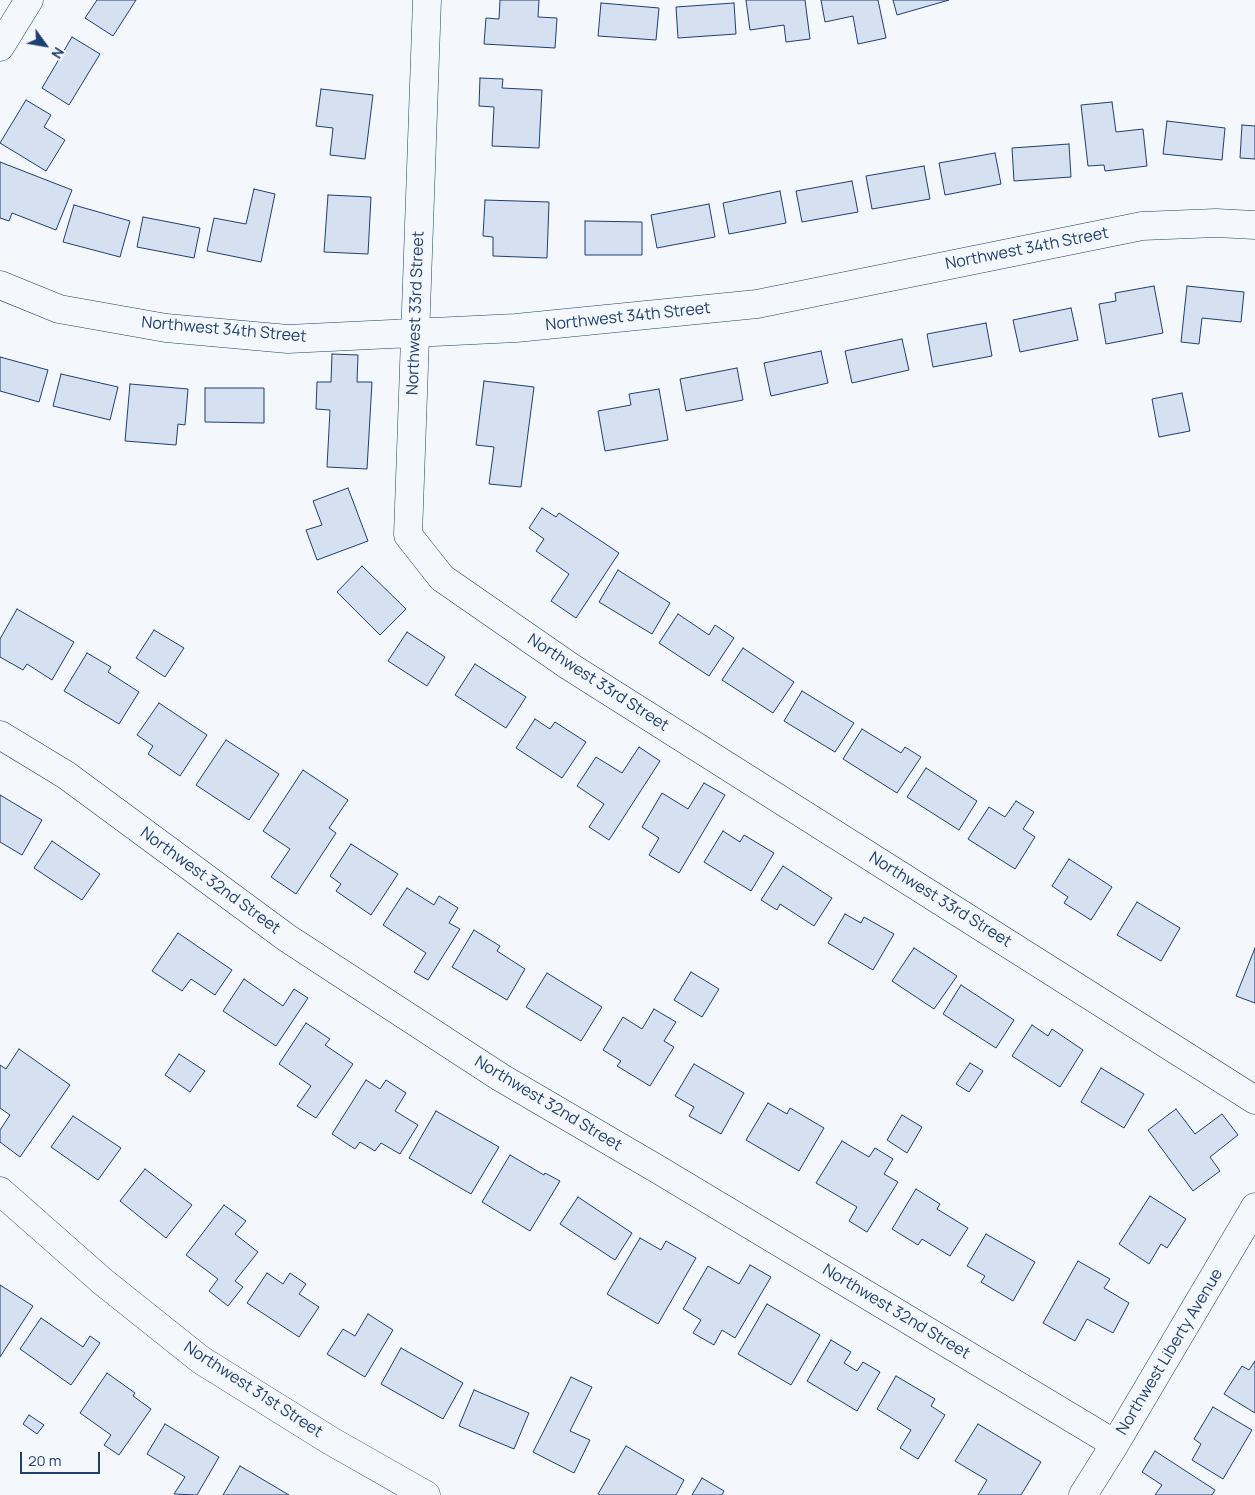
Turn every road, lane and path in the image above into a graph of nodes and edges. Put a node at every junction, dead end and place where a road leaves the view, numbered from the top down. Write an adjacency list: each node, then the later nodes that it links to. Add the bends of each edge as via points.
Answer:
1 (30, 0): 3 (street)
2 (426, 0): 6 (street, Northwest 33rd Street)
3 (0, 47)
4 (1255, 225): 6 (street, Northwest 34th Street, via 1142,226 756,304 516,328)
5 (0, 285): 6 (street, Northwest 34th Street, via 60,309 166,328 288,339)
6 (415, 333): 8 (street, Northwest 33rd Street, via 408,535 442,578 577,671)
7 (0, 735): 11 (street, Northwest 32nd Street, via 66,775 287,938 500,1078)
8 (1255, 1100)
9 (0, 1191): 12 (street, Northwest 31st Street, via 102,1281 201,1360 331,1441)
10 (1255, 1207): 11 (street, Northwest Liberty Avenue)
11 (1116, 1444): 13 (street, Northwest Liberty Avenue)
12 (426, 1495)
13 (1083, 1495)

